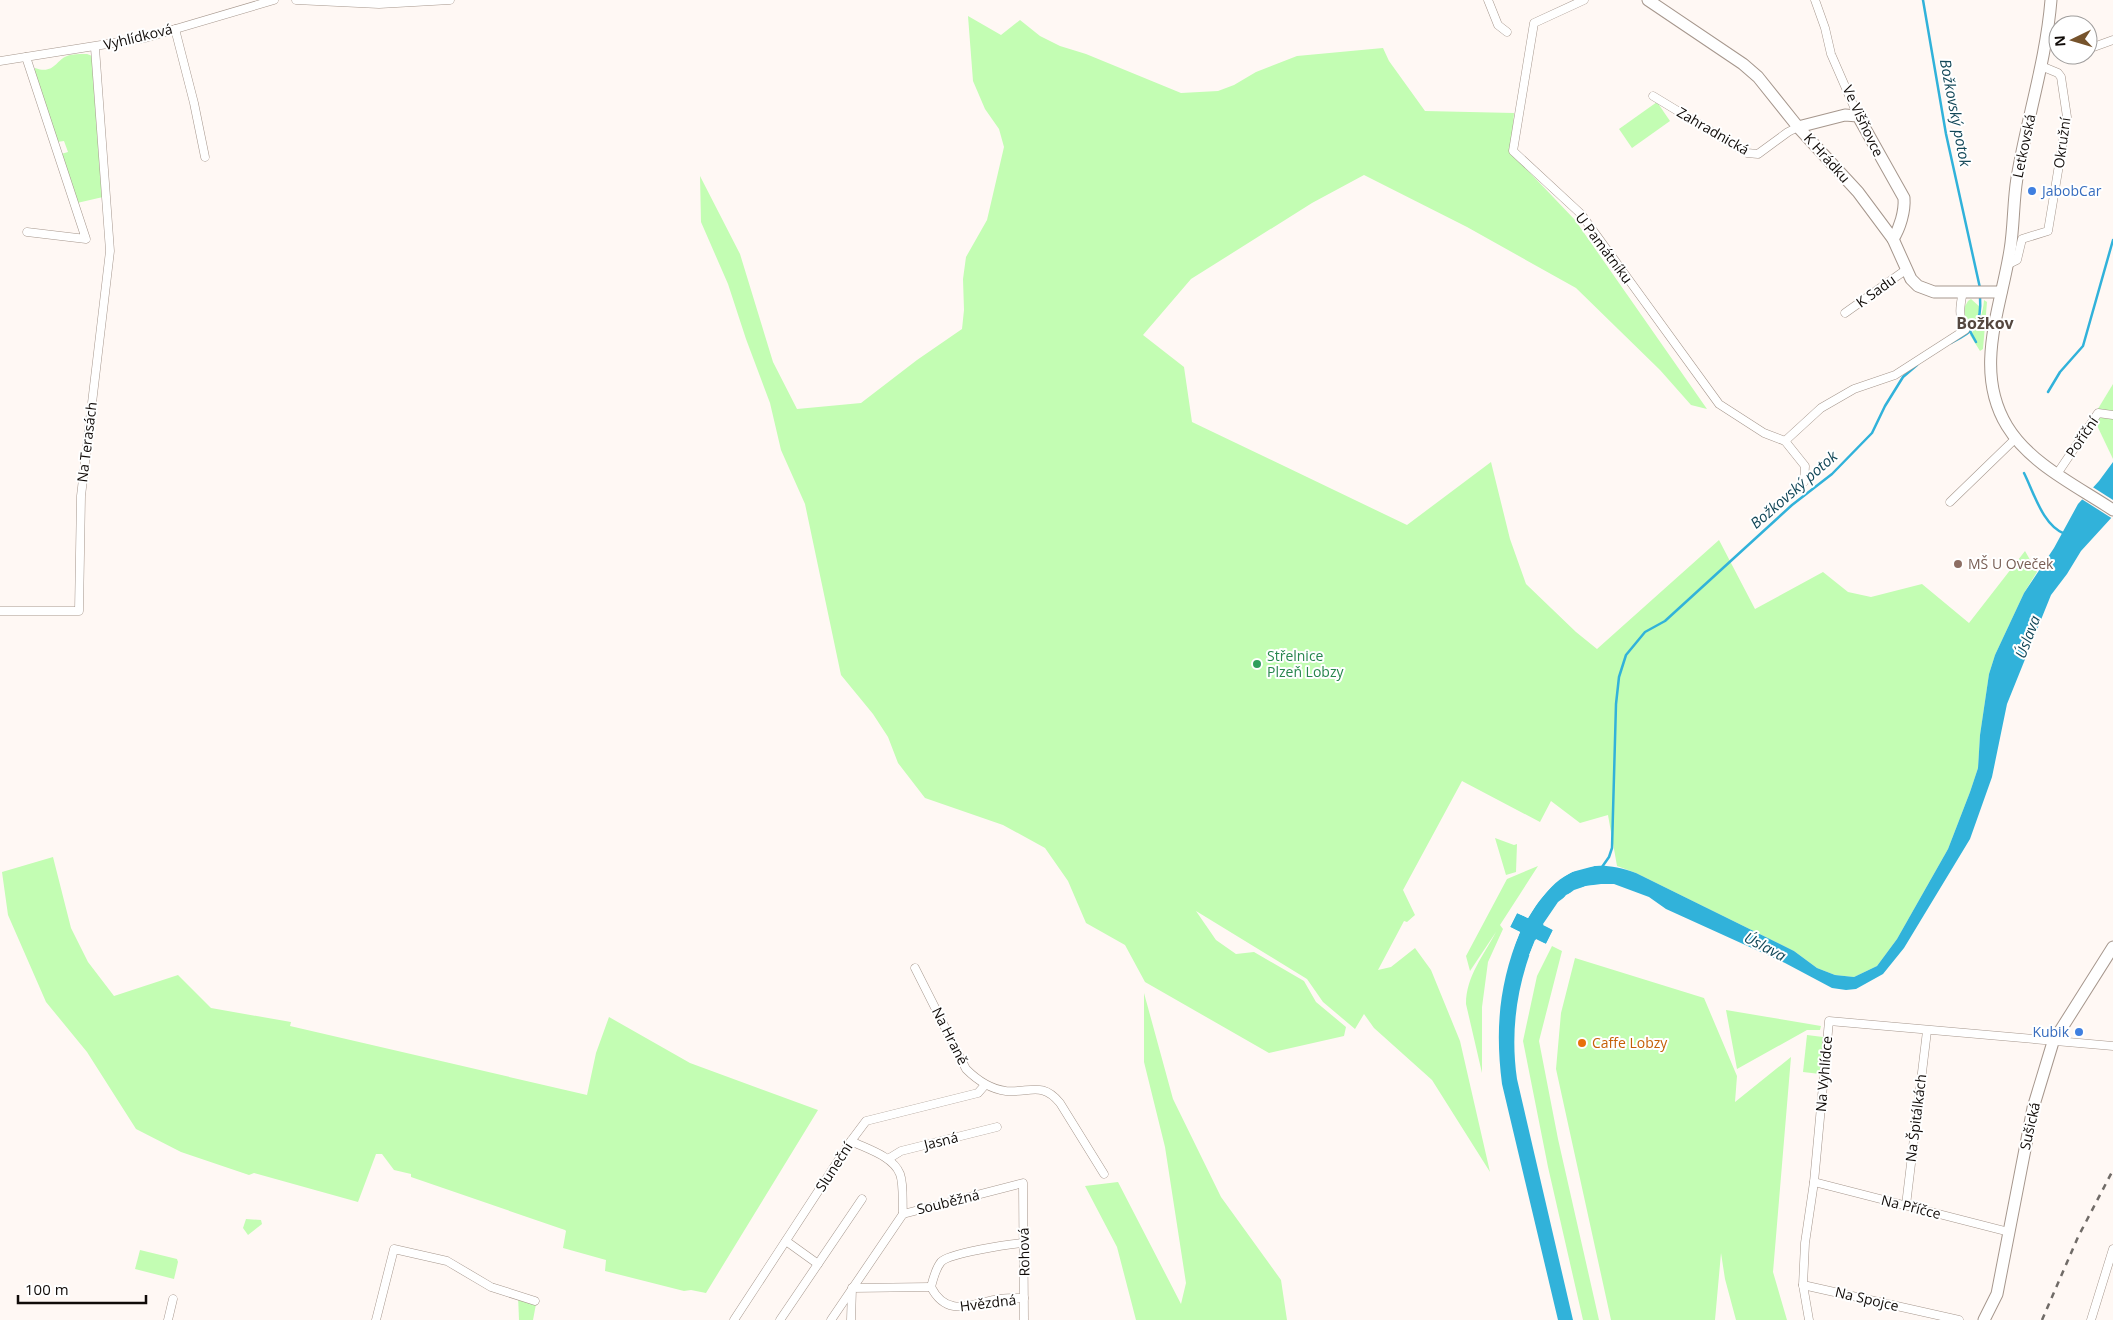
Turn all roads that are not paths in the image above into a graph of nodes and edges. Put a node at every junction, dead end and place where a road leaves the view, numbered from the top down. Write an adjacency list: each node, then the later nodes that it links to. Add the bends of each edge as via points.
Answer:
1 (274, 0): 10 (street, Vyhlídková)
2 (296, 0): 3 (street, via 379,4)
3 (450, 0)
4 (1488, 0): 11 (street, via 1498,25)
5 (1584, 0): 32 (street, U Památníku, via 1534,23 1513,151 1581,214 1719,404 1764,433)
6 (1648, 0): 21 (street, via 1743,64 1771,91)
7 (1815, 0): 20 (street, Ve Višňovce, via 1831,54)
8 (2051, 0): 9 (street, Letkovská)
9 (2051, 15)
10 (175, 29): 14 (street, Vyhlídková); 22 (street)
11 (1507, 32)
12 (2113, 40): 13 (street)
13 (2098, 45)
14 (95, 48): 16 (street, Vyhlídková); 37 (street, Na Terasách, via 110,251 81,496 79,612)
15 (2048, 49): 18 (street, Letkovská)
16 (26, 58): 17 (street, Vyhlídková); 23 (street, via 86,239)
17 (0, 61)
18 (2041, 66): 25 (street, Letkovská, via 2017,178); 25 (street, Okružní, via 2061,77 2067,117 2052,212 2048,231 2022,239 2017,260)
19 (1653, 96): 21 (street, Zahradnická, via 1754,154)
20 (1858, 116): 21 (street, K Hrádku, via 1845,115); 24 (street, Ve Višňovce, via 1904,198 1898,232)
21 (1798, 127): 24 (street, K Hrádku, via 1858,192)
22 (205, 157)
23 (27, 232)
24 (1893, 239): 26 (street, K Hrádku)
25 (2007, 265): 28 (street, Letkovská)
26 (1906, 269): 27 (street, K Hrádku, via 1911,278 1926,290); 29 (street, K Sadu)
27 (1968, 292): 28 (street, K Hrádku); 32 (street, via 1959,310 1965,330 1895,375 1854,389 1821,408)
28 (2001, 292): 31 (street, Letkovská, via 1991,336 1990,362 1998,406)
29 (1845, 313)
30 (2113, 415): 33 (street, Poříční, via 2098,413)
31 (2015, 439): 33 (street, Letkovská); 35 (street)
32 (1785, 441): 34 (street, via 1804,466)
33 (2059, 475): 36 (street, Letkovská)
34 (1804, 482)
35 (1950, 502)
36 (2113, 510)
37 (0, 610)
38 (2113, 947): 41 (street, Sušická)
39 (916, 968): 43 (street, Na Hraně, via 960,1059 966,1069)
40 (1927, 1031): 41 (street, Na Vyhlídce); 48 (street, Na Vyhlídce, via 1829,1021); 51 (street, Na Špitálkách)
41 (2053, 1042): 42 (street, Na Vyhlídce); 53 (street, Sušická, via 2033,1108)
42 (2113, 1046)
43 (985, 1085): 45 (street, Sluneční, via 978,1093 866,1121); 47 (street, Na Hraně, via 1006,1091 1041,1089 1052,1094)
44 (997, 1127): 46 (street, Jasná, via 901,1151)
45 (851, 1141): 46 (street); 54 (street, Sluneční)
46 (888, 1159): 52 (street, via 900,1175)
47 (1104, 1174)
48 (1814, 1182): 51 (street, Na Příčce); 59 (street, Na Vyhlídce, via 1805,1243)
49 (1023, 1183): 52 (street, Souběžná); 55 (street, Rohová)
50 (862, 1199): 57 (street)
51 (1906, 1205): 53 (street, Na Příčce)
52 (903, 1214): 61 (street, Souběžná)
53 (2009, 1232): 74 (street, Sušická, via 1997,1294)
54 (786, 1241): 57 (street); 67 (street, Sluneční)
55 (1024, 1243): 60 (street, via 946,1258 938,1267); 62 (street, Rohová)
56 (2113, 1249): 58 (street)
57 (818, 1264): 68 (street)
58 (2110, 1267): 75 (street)
59 (1804, 1285): 72 (street, Na Vyhlídce); 73 (street, Na Spojce)
60 (931, 1287): 61 (street); 62 (street, Hvězdná, via 949,1306 957,1308)
61 (852, 1288): 69 (street, Souběžná); 70 (street)
62 (1024, 1298): 71 (street, Rohová)
63 (174, 1299): 65 (street)
64 (535, 1301): 66 (street, via 491,1287 447,1261 394,1249)
65 (168, 1320)
66 (376, 1320)
67 (734, 1320)
68 (780, 1320)
69 (831, 1320)
70 (851, 1320)
71 (1024, 1320)
72 (1809, 1320)
73 (1960, 1320)
74 (1984, 1320)
75 (2091, 1320)

